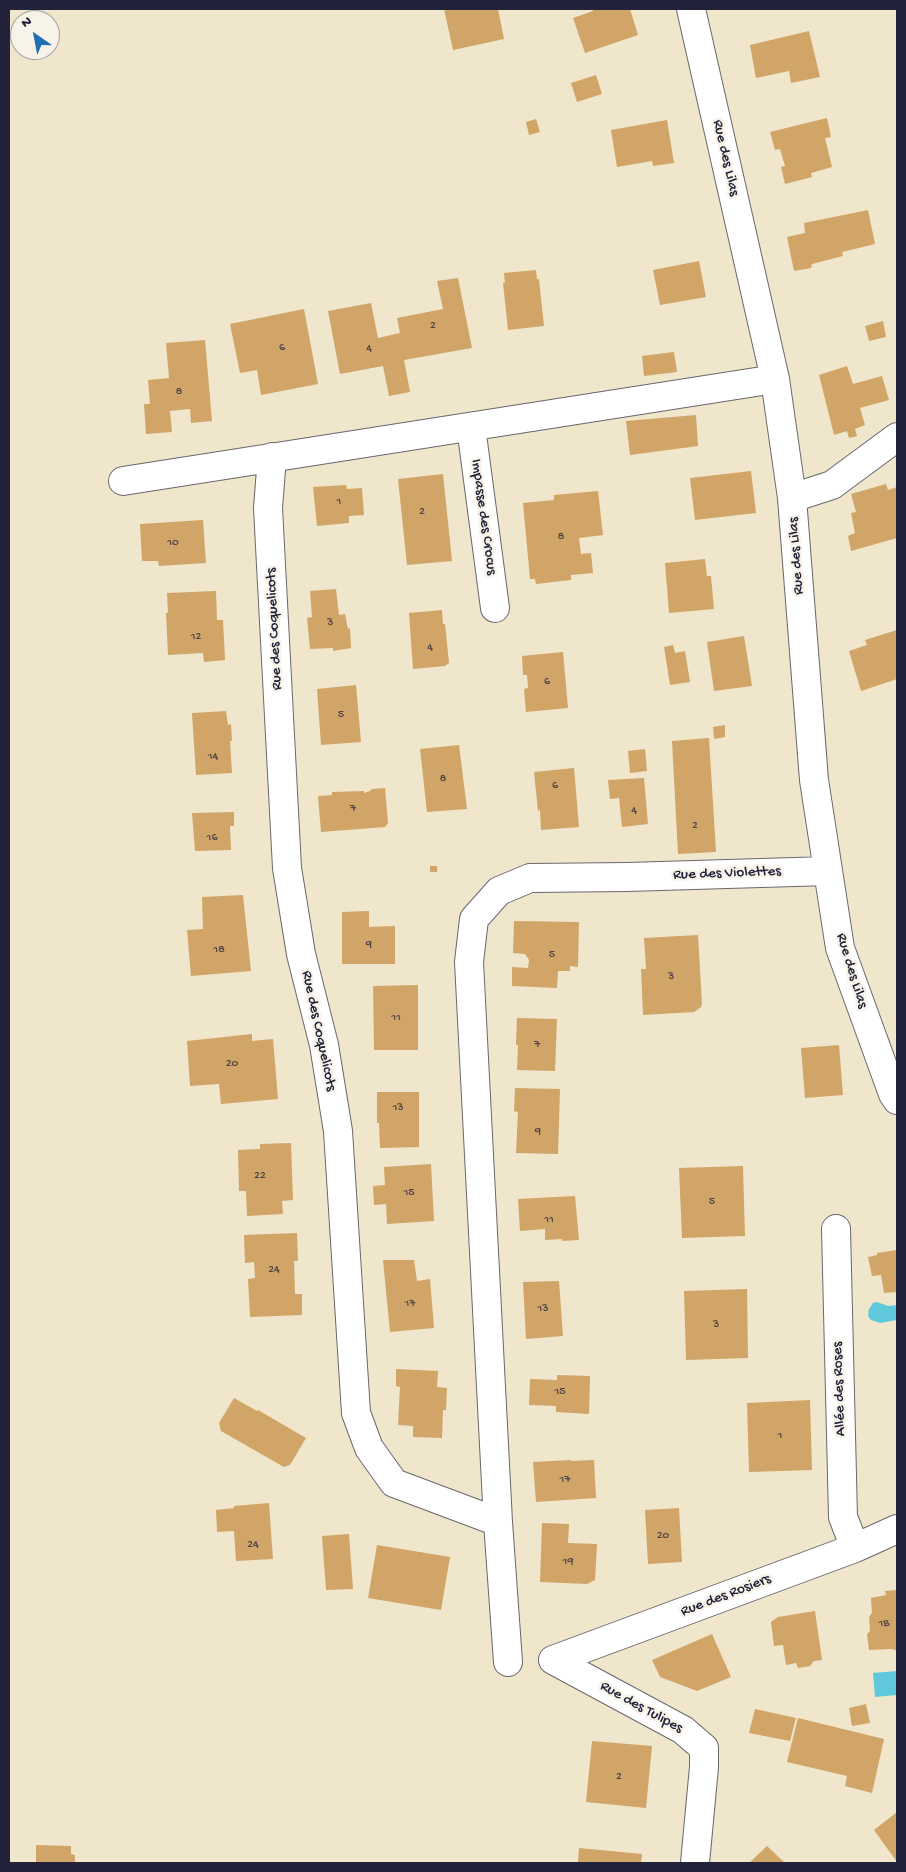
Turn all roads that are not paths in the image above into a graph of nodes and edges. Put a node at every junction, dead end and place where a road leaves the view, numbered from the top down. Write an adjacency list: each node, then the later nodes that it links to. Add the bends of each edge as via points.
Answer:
1 (691, 9): 2 (street, Rue des Lilas)
2 (775, 379): 3 (street); 7 (street, Rue des Lilas)
3 (471, 427): 5 (street); 8 (street, Impasse des Crocus)
4 (897, 437): 7 (street, via 832,485)
5 (272, 457): 6 (street); 12 (street, Rue des Coquelicots, via 268,508 287,868 301,954 324,1045 338,1131 356,1413 369,1448 394,1484)
6 (123, 481)
7 (792, 498): 9 (street, Rue des Lilas, via 814,780)
8 (495, 608)
9 (828, 871): 10 (street, Rue des Lilas, via 840,948); 12 (street, Rue des Violettes, via 530,878 499,891 474,919 469,962)
10 (897, 1100)
11 (836, 1229): 14 (street, Allée des Roses, via 843,1518)
12 (498, 1522): 16 (street, Rue des Violettes)
13 (897, 1529): 14 (street, Rue des Rosiers)
14 (854, 1548): 15 (street, Rue des Rosiers)
15 (554, 1660): 17 (street, Rue des Tulipes, via 683,1730 704,1748)
16 (508, 1662)
17 (695, 1863)

